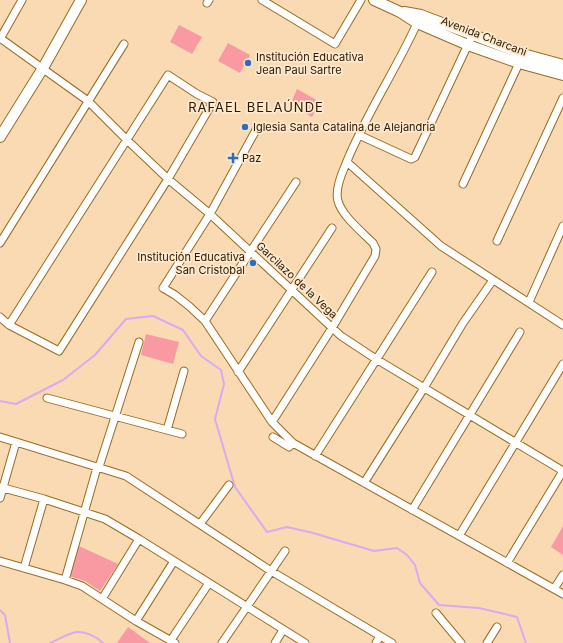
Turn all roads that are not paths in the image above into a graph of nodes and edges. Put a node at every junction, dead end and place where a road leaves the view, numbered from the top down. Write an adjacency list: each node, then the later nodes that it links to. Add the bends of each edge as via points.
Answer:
1 (22, 0): 7 (street)
2 (81, 0): 12 (main road)
3 (262, 0): 4 (street, via 335,44)
4 (361, 0)
5 (374, 0): 6 (main road, Avenida Charcani)
6 (419, 19): 8 (main road, Avenida Charcani); 17 (street)
7 (0, 39): 12 (street, Garcilazo de la Vega)
8 (470, 40): 10 (main road, Avenida Charcani); 17 (street, via 415,157 412,159)
9 (124, 44): 15 (street)
10 (521, 59): 11 (main road, Avenida Charcani); 13 (main road, Avenida Charcani); 23 (street)
11 (563, 65)
12 (43, 68): 15 (street, Garcilazo de la Vega); 18 (main road)
13 (563, 75)
14 (563, 98): 27 (street)
15 (88, 101): 19 (street, Garcilazo de la Vega); 28 (street)
16 (256, 130): 24 (street)
17 (359, 136): 20 (street)
18 (0, 137)
19 (127, 140): 21 (street, Garcilazo de la Vega); 21 (street, via 168,75 213,102); 36 (street)
20 (347, 162): 31 (street, via 441,246); 38 (street, via 339,185 338,200 341,209 376,249 375,256)
21 (168, 179): 24 (street, Garcilazo de la Vega); 36 (street, via 59,352)
22 (296, 182): 29 (street)
23 (463, 184)
24 (210, 214): 29 (street, Garcilazo de la Vega); 35 (street, via 163,288)
25 (563, 226): 33 (street)
26 (332, 228): 32 (street)
27 (497, 241)
28 (0, 242)
29 (250, 251): 32 (street, Garcilazo de la Vega); 35 (street)
30 (432, 272): 41 (street)
31 (493, 280): 33 (street); 45 (street, via 462,323)
32 (292, 290): 38 (street, Garcilazo de la Vega); 44 (street)
33 (529, 302): 37 (street)
34 (0, 317): 36 (street)
35 (205, 321): 44 (street)
36 (9, 325)
37 (563, 325)
38 (332, 328): 41 (street, Garcilazo de la Vega); 49 (street)
39 (520, 332): 48 (street)
40 (139, 342): 47 (street)
41 (376, 360): 45 (street, Garcilazo de la Vega); 57 (street)
42 (563, 364): 55 (street)
43 (184, 371): 50 (street)
44 (238, 372): 49 (street)
45 (424, 388): 48 (street, Garcilazo de la Vega); 60 (street)
46 (47, 398): 47 (street)
47 (115, 416): 50 (street); 58 (street)
48 (470, 416): 55 (street, Garcilazo de la Vega); 65 (street)
49 (272, 422): 56 (street)
50 (167, 430): 51 (street)
51 (182, 434)
52 (0, 437): 54 (street)
53 (273, 438): 56 (street, via 289,447)
54 (16, 442): 58 (street); 62 (street)
55 (515, 442): 59 (street, Garcilazo de la Vega); 68 (street)
56 (293, 443): 57 (street)
57 (315, 456): 60 (street)
58 (99, 467): 66 (street); 67 (street, via 126,476)
59 (563, 471): 73 (street)
60 (364, 483): 65 (street)
61 (229, 485): 67 (street)
62 (1, 487): 63 (street); 64 (street)
63 (0, 498)
64 (44, 499): 66 (street); 74 (street)
65 (412, 510): 68 (street)
66 (84, 512): 69 (street, via 105,519); 77 (street)
67 (200, 524): 75 (street)
68 (459, 536): 73 (street)
69 (139, 539): 72 (street); 81 (street)
70 (285, 551): 75 (street)
71 (0, 561): 74 (street)
72 (174, 561): 78 (street); 84 (street)
73 (507, 563): 79 (street)
74 (24, 568): 77 (street)
75 (271, 572): 82 (street); 87 (street)
76 (563, 575): 79 (street)
77 (65, 580): 81 (street, via 82,586)
78 (209, 583): 82 (street); 88 (street)
79 (554, 590): 80 (street)
80 (563, 594)
81 (102, 599): 84 (street)
82 (246, 607): 86 (street); 89 (street)
83 (436, 613): 94 (street)
84 (136, 621): 88 (street)
85 (497, 626): 95 (street)
86 (283, 630): 90 (street); 91 (street)
87 (380, 636): 92 (street); 93 (street)
88 (173, 642)
89 (222, 643)
90 (275, 643)
91 (304, 643)
92 (376, 643)
93 (392, 643)
94 (461, 643)
95 (487, 643)

